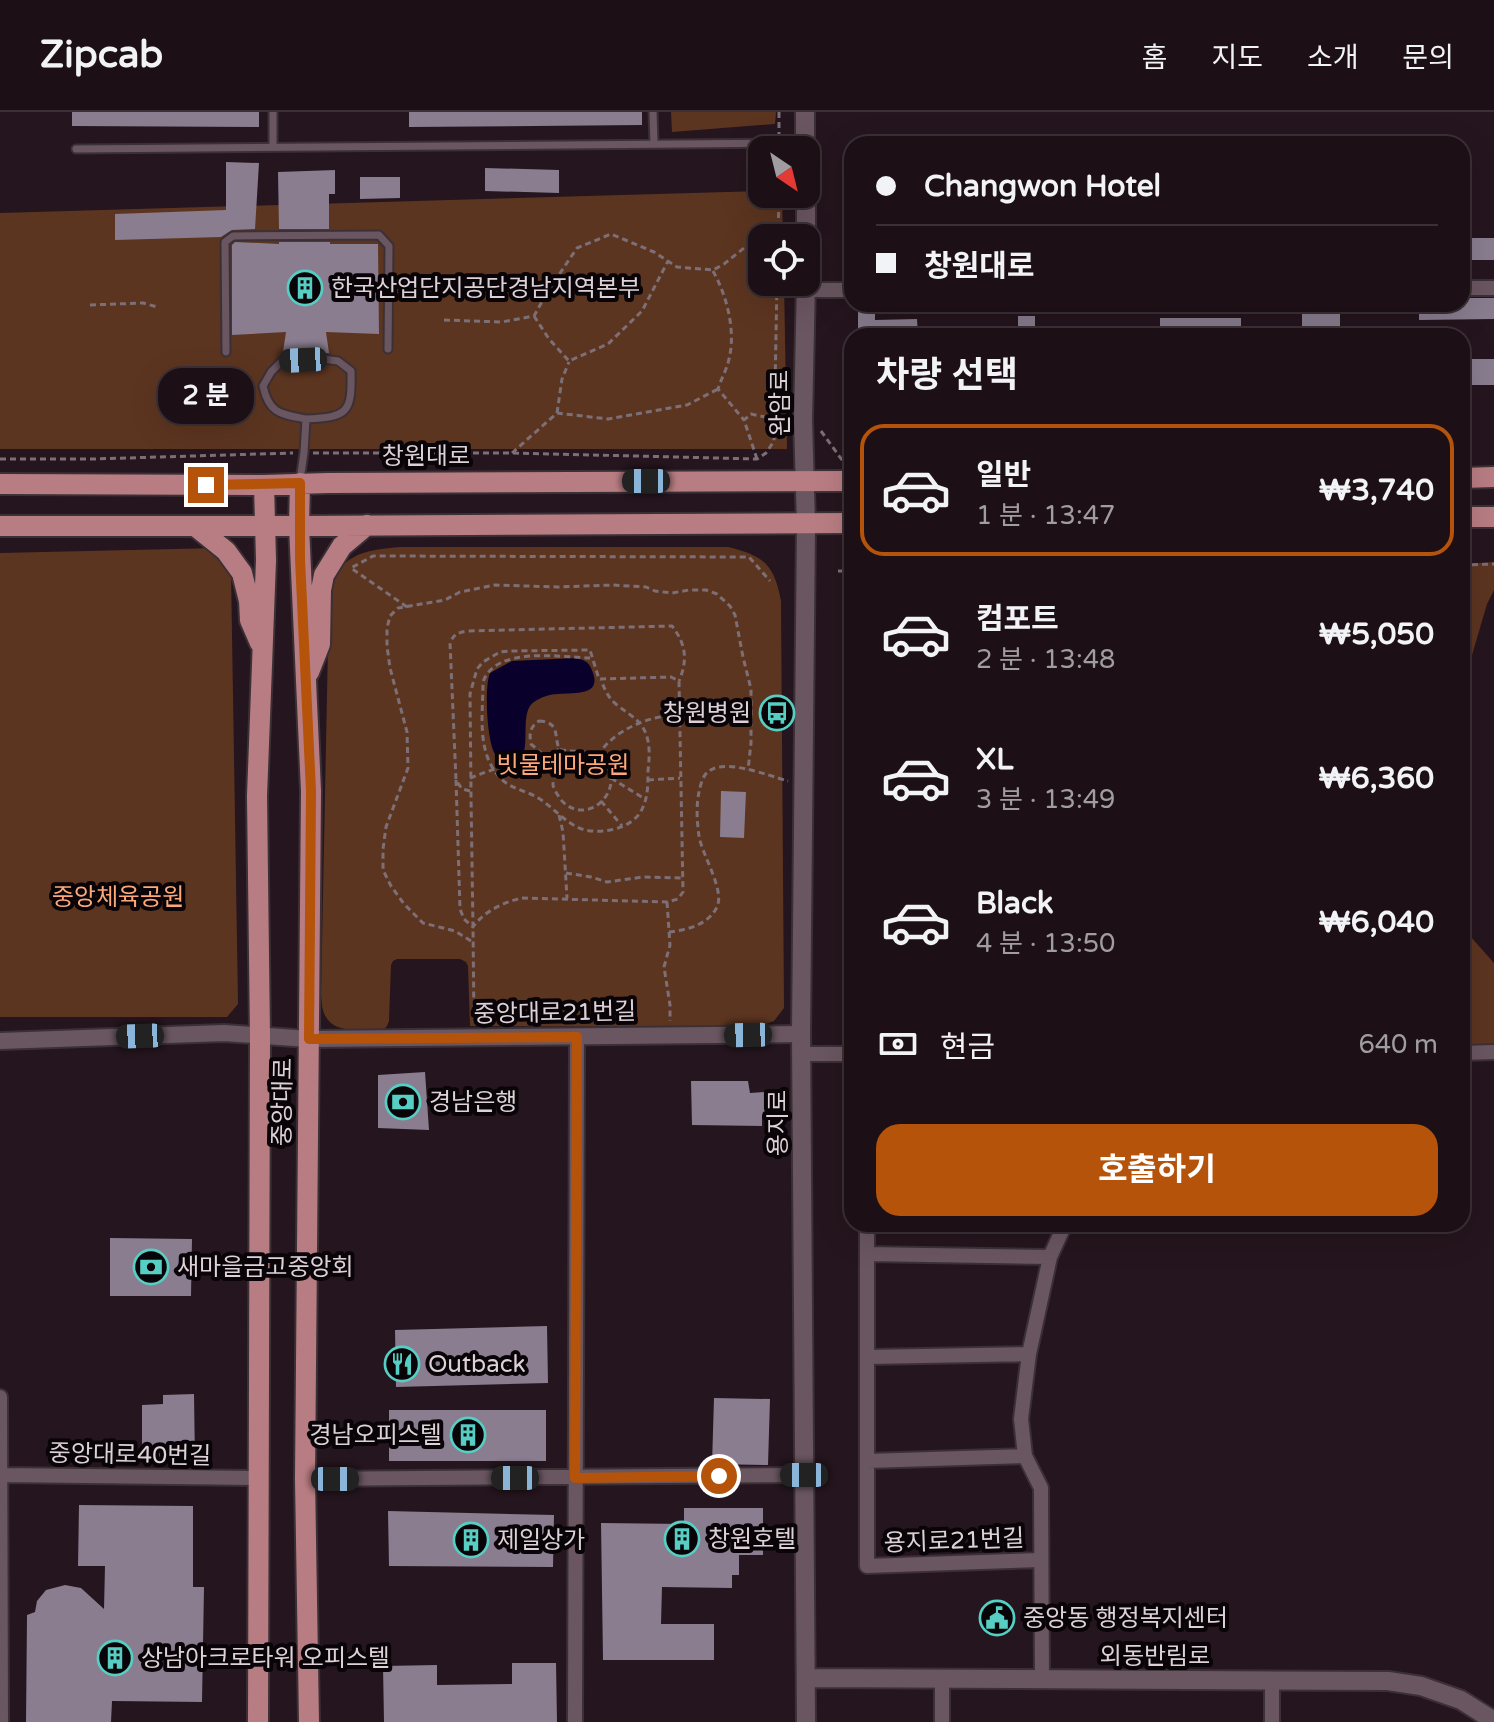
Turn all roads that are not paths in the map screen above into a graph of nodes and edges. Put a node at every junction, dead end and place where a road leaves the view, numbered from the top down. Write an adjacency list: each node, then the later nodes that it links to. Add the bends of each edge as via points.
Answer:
1 (273, 112): 7 (lane)
2 (653, 112): 5 (lane)
3 (805, 112): 4 (main road)
4 (805, 136)
5 (654, 144): 6 (lane); 7 (lane)
6 (748, 144)
7 (273, 147): 8 (lane)
8 (76, 149)
9 (820, 287): 12 (street)
10 (1470, 288): 11 (street)
11 (1494, 288)
12 (844, 289)
13 (806, 296): 20 (main road, 완암로)
14 (388, 349): 15 (lane, via 389,246 379,235 233,236 225,242)
15 (226, 352)
16 (306, 419): 16 (lane, via 333,417 345,409 351,371 338,361 282,361 263,386 266,402 281,414); 21 (lane)
17 (844, 474): 20 (main road, 창원대로)
18 (1494, 477): 19 (main road)
19 (1470, 478)
20 (804, 481): 21 (main road, 창원대로); 27 (main road, 완암로)
21 (300, 483): 23 (main road, 창원대로); 32 (main road, 중앙대로)
22 (0, 484): 23 (main road, 창원대로)
23 (264, 485): 31 (main road, 중앙대로)
24 (1470, 517): 25 (main road)
25 (1494, 517)
26 (844, 523): 27 (main road)
27 (806, 524): 28 (main road); 35 (main road, 용지로)
28 (367, 525): 32 (main road); 34 (main road, via 342,546 324,575 320,644)
29 (0, 526): 30 (main road)
30 (195, 526): 31 (main road); 33 (main road, via 220,545 242,573 250,620)
31 (265, 526): 32 (main road); 33 (main road, 중앙대로)
32 (299, 526): 34 (main road, 중앙대로)
33 (262, 648): 36 (main road, 중앙대로, via 257,796)
34 (306, 679): 38 (main road, 중앙대로, via 311,791)
35 (801, 1034): 37 (street, 중앙대로21번길); 42 (main road, 용지로)
36 (260, 1035): 38 (street, 중앙대로21번길); 39 (street, 중앙대로21번길); 55 (main road, 중앙대로)
37 (577, 1037): 38 (street, 중앙대로21번길); 56 (street)
38 (309, 1039): 57 (main road, 중앙대로)
39 (0, 1041)
40 (1494, 1052): 41 (street)
41 (1470, 1053)
42 (801, 1054): 43 (street); 54 (main road, 용지로)
43 (844, 1054)
44 (867, 1232): 46 (street)
45 (1061, 1232): 47 (street, 용지로21번길)
46 (867, 1254): 47 (street); 49 (street)
47 (1050, 1257): 48 (street, 용지로21번길)
48 (1029, 1354): 49 (street); 51 (street, 용지로21번길, via 1021,1419)
49 (867, 1357): 52 (street)
50 (0, 1397): 53 (street)
51 (1025, 1456): 52 (street); 58 (street, 용지로21번길, via 1041,1488)
52 (867, 1461): 58 (street, 용지로21번길, via 867,1566)
53 (0, 1475): 55 (street, 중앙대로40번길); 64 (street)
54 (804, 1475): 56 (street); 59 (main road, 용지로)
55 (259, 1478): 65 (main road, 중앙대로)
56 (575, 1478): 57 (street); 67 (street)
57 (305, 1479): 66 (main road, 중앙대로)
58 (1041, 1560): 61 (street, 용지로21번길)
59 (806, 1678): 60 (main road, 외동반림로); 68 (main road, 용지로)
60 (942, 1680): 61 (main road, 외동반림로); 69 (street)
61 (1042, 1680): 62 (main road, 외동반림로)
62 (1272, 1680): 63 (main road, 외동반림로, via 1421,1686 1461,1700); 70 (street)
63 (1494, 1721)
64 (1, 1722)
65 (258, 1722)
66 (309, 1722)
67 (575, 1722)
68 (806, 1722)
69 (942, 1722)
70 (1272, 1722)

